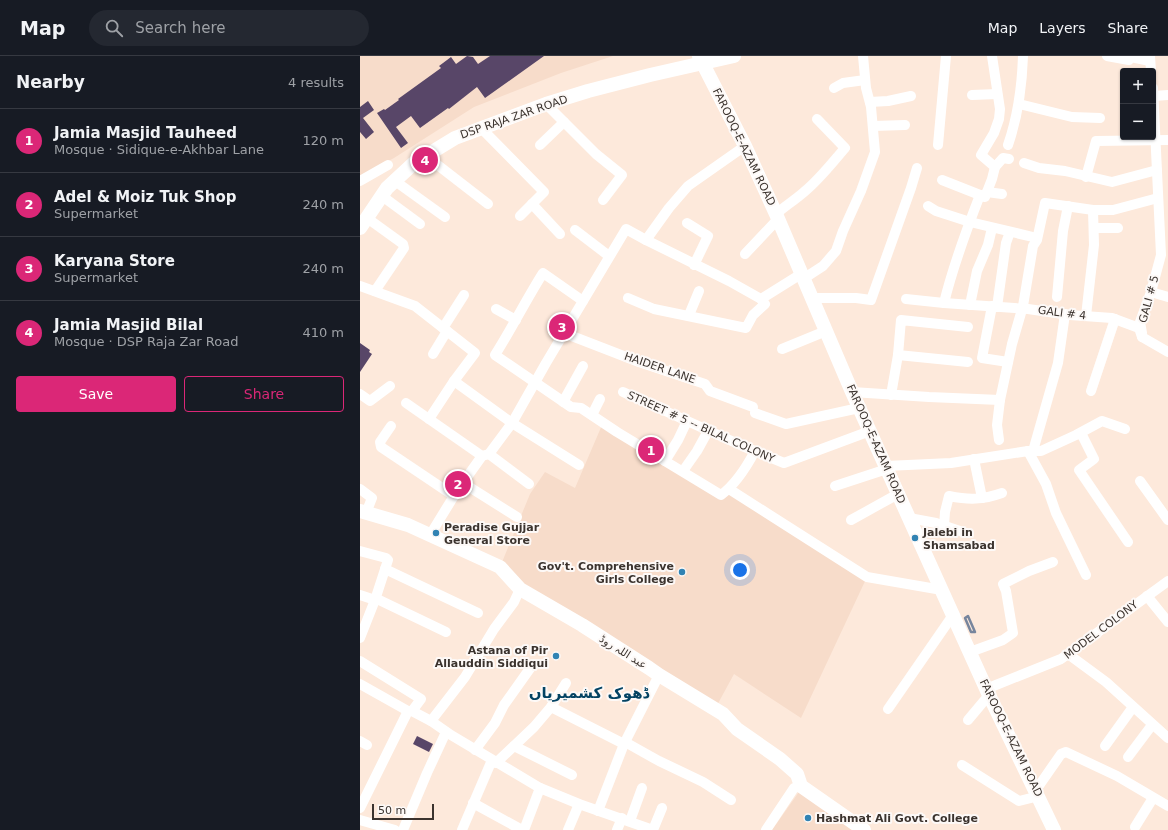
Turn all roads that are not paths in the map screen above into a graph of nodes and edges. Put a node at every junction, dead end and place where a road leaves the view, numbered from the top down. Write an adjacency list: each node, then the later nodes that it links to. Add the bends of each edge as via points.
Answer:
1 (734, 56): 7 (street, DSP RAJA ZAR ROAD)
2 (863, 56): 9 (street)
3 (946, 56): 30 (street)
4 (992, 56): 12 (street)
5 (1023, 56): 18 (street)
6 (1107, 56): 8 (street)
7 (701, 59): 17 (street, DSP RAJA ZAR ROAD); 29 (street, FAROOQ-E-AZAM ROAD)
8 (1150, 63)
9 (865, 80): 10 (street, via 843,83); 16 (street)
10 (834, 88)
11 (1156, 93): 14 (street)
12 (997, 94): 13 (street); 35 (street, via 999,119 981,156)
13 (972, 95)
14 (1168, 95)
15 (911, 96): 16 (street)
16 (870, 102): 23 (street)
17 (546, 104): 21 (street); 24 (street, DSP RAJA ZAR ROAD)
18 (1019, 104): 19 (street, via 1072,117); 28 (street)
19 (1100, 118)
20 (817, 119): 53 (street, via 845,148 804,193 789,202)
21 (564, 122): 27 (street); 46 (street, via 596,154 622,175)
22 (905, 125): 23 (street)
23 (873, 126): 70 (street, via 875,152 836,251 823,266)
24 (481, 128): 31 (street, DSP RAJA ZAR ROAD, via 455,138); 48 (street, via 543,190 544,193)
25 (1156, 140): 26 (street); 37 (street, GALI # 5); 38 (street, via 1096,141)
26 (1168, 140)
27 (540, 145)
28 (1008, 145)
29 (745, 146): 53 (street, FAROOQ-E-AZAM ROAD); 66 (street, via 688,186)
30 (938, 146)
31 (426, 156): 41 (street, DSP RAJA ZAR ROAD, via 414,163); 47 (street)
32 (1010, 159): 35 (street, via 1003,158)
33 (1024, 163): 38 (street)
34 (388, 164): 40 (street)
35 (995, 167): 42 (street)
36 (917, 168): 79 (street, via 871,300)
37 (1157, 170): 38 (street, via 1112,182); 45 (street, GALI # 5)
38 (1086, 177)
39 (942, 180): 42 (street)
40 (360, 181)
41 (395, 181): 44 (street, DSP RAJA ZAR ROAD); 54 (street)
42 (984, 194): 43 (street); 55 (street)
43 (1002, 194)
44 (382, 196): 56 (street, DSP RAJA ZAR ROAD); 58 (street)
45 (1158, 198): 51 (street, via 1113,210); 74 (street, GALI # 5, via 1161,255)
46 (603, 200)
47 (488, 204)
48 (532, 204): 52 (street); 64 (street)
49 (928, 206): 55 (street)
50 (1068, 206): 51 (street); 65 (street, via 1045,203); 76 (street, via 1062,231)
51 (1093, 210): 60 (street)
52 (520, 216)
53 (777, 216): 67 (street); 70 (street, FAROOQ-E-AZAM ROAD)
54 (445, 217)
55 (970, 222): 59 (street); 83 (street, via 952,270)
56 (363, 223): 72 (street, via 404,246)
57 (687, 223): 69 (street, via 708,236)
58 (420, 224)
59 (992, 228): 63 (street); 84 (street, via 977,271)
60 (1094, 228): 61 (street); 90 (street)
61 (1118, 228)
62 (575, 230): 68 (street)
63 (1010, 232): 65 (street); 85 (street)
64 (560, 234)
65 (1037, 238): 87 (street)
66 (646, 240): 68 (street, via 626,229); 69 (street)
67 (745, 254)
68 (609, 256): 82 (street)
69 (694, 265): 80 (street)
70 (802, 277): 79 (street, FAROOQ-E-AZAM ROAD); 80 (street)
71 (360, 286): 72 (street)
72 (374, 291): 94 (street, via 415,306)
73 (699, 291): 89 (street)
74 (1151, 292): 77 (street); 97 (street, GALI # 5, via 1140,322)
75 (464, 295): 94 (street)
76 (1056, 297)
77 (1168, 297)
78 (628, 298): 89 (street, via 654,309)
79 (812, 298): 95 (street, FAROOQ-E-AZAM ROAD)
80 (761, 299): 89 (street, via 765,304 753,315 746,328)
81 (906, 299): 83 (street, GALI # 4)
82 (583, 301): 91 (street, via 543,273); 96 (street)
83 (944, 303): 84 (street, GALI # 4)
84 (972, 305): 85 (street, GALI # 4)
85 (994, 306): 87 (street, GALI # 4); 103 (street, via 982,358)
86 (496, 309): 91 (street)
87 (1021, 309): 88 (street, GALI # 4); 103 (street)
88 (1065, 314): 90 (street, GALI # 4); 129 (street, via 1058,363)
89 (689, 316)
90 (1086, 316): 92 (street, GALI # 4)
91 (516, 320): 106 (street, via 495,355)
92 (1115, 320): 97 (street, GALI # 4, via 1139,328); 108 (street)
93 (968, 327): 101 (street, via 901,320)
94 (445, 330): 100 (street); 105 (street, via 475,353)
95 (826, 331): 98 (street); 110 (street, FAROOQ-E-AZAM ROAD)
96 (564, 333): 106 (street); 117 (street, HAIDER LANE, via 705,384 710,392 786,424)
97 (1142, 337): 99 (street, GALI # 5)
98 (782, 349)
99 (1168, 352)
100 (433, 354)
101 (898, 355): 102 (street); 112 (street)
102 (968, 362)
103 (1008, 362): 114 (street)
104 (583, 366): 115 (street)
105 (454, 380): 119 (street); 121 (street)
106 (535, 383): 115 (street); 121 (street)
107 (390, 386): 111 (street, via 370,400)
108 (1091, 391)
109 (623, 392): 120 (street, STREET # 5 -- BILAL COLONY)
110 (852, 392): 112 (street); 117 (street, FAROOQ-E-AZAM ROAD)
111 (360, 394)
112 (891, 395): 114 (street)
113 (600, 399): 118 (street)
114 (1000, 400): 127 (street, via 997,425)
115 (563, 402): 118 (street, via 571,408 581,408)
116 (406, 403): 119 (street)
117 (859, 408): 125 (street, FAROOQ-E-AZAM ROAD)
118 (592, 415): 132 (street)
119 (429, 419): 130 (street)
120 (687, 421): 124 (street, STREET # 5 -- BILAL COLONY); 132 (street)
121 (512, 423): 130 (street); 133 (street)
122 (391, 426): 144 (street, via 380,442 381,447)
123 (1124, 428): 126 (street, via 1102,421)
124 (708, 431): 128 (street, STREET # 5 -- BILAL COLONY); 135 (street)
125 (870, 431): 128 (street, STREET # 5 -- BILAL COLONY, via 784,463); 134 (street, FAROOQ-E-AZAM ROAD)
126 (1081, 433): 129 (street, via 1041,450); 154 (street, via 1094,459 1079,470)
127 (999, 440)
128 (755, 451): 141 (street, via 746,468)
129 (1031, 451): 131 (street); 158 (street, via 1056,513)
130 (485, 455): 137 (street); 138 (street)
131 (974, 459): 134 (street); 145 (street)
132 (665, 461): 135 (street)
133 (579, 465)
134 (886, 468): 139 (street); 143 (street, FAROOQ-E-AZAM ROAD)
135 (683, 472): 141 (street, via 721,495)
136 (1140, 481): 150 (street)
137 (463, 483): 144 (street); 147 (street)
138 (529, 484)
139 (835, 486)
140 (360, 489): 146 (street, via 372,498)
141 (729, 489): 161 (street, via 867,577)
142 (1002, 493): 145 (street)
143 (898, 494): 148 (street, FAROOQ-E-AZAM ROAD); 149 (street)
144 (454, 496): 153 (street)
145 (982, 498): 151 (street, via 969,500 949,496)
146 (363, 512): 153 (street, عبد اللہ روڈ, via 408,525)
147 (517, 517)
148 (909, 518): 151 (street); 161 (street, FAROOQ-E-AZAM ROAD)
149 (851, 520)
150 (1168, 520)
151 (944, 526): 152 (street)
152 (966, 533)
153 (430, 535): 160 (street, عبد اللہ روڈ, via 500,567)
154 (1128, 542)
155 (360, 551): 157 (street, via 386,558 388,560)
156 (1053, 562): 170 (street, via 1003,584 1013,633 1003,640)
157 (385, 569): 164 (street); 165 (street)
158 (1086, 575)
159 (1168, 581): 163 (street, MODEL COLONY)
160 (520, 589): 174 (street, عبد اللہ روڈ, via 582,625); 183 (street, via 465,677)
161 (942, 590): 166 (street, FAROOQ-E-AZAM ROAD)
162 (360, 595): 164 (street)
163 (1147, 596): 167 (street); 171 (street, MODEL COLONY)
164 (375, 599): 168 (street); 169 (street)
165 (478, 613)
166 (953, 615): 170 (street, FAROOQ-E-AZAM ROAD); 180 (street)
167 (1168, 622)
168 (446, 632)
169 (360, 638)
170 (970, 652): 177 (street, FAROOQ-E-AZAM ROAD)
171 (1068, 654): 177 (street, MODEL COLONY); 179 (street, via 1106,682)
172 (360, 662): 181 (street, via 421,699)
173 (531, 667): 190 (street)
174 (659, 675): 187 (street); 195 (street, عبد اللہ روڈ, via 723,714 737,729 797,774)
175 (566, 683): 178 (street)
176 (360, 684): 181 (street)
177 (988, 692): 182 (street); 198 (street, FAROOQ-E-AZAM ROAD)
178 (551, 707): 187 (street); 188 (street)
179 (1133, 707): 184 (street); 189 (street)
180 (888, 709)
181 (410, 711): 183 (street); 204 (street)
182 (968, 720)
183 (431, 721): 185 (street)
184 (1152, 725): 186 (street); 191 (street)
185 (446, 732): 190 (street); 211 (street)
186 (1168, 738)
187 (625, 743): 200 (street, via 703,782); 206 (street)
188 (514, 746): 192 (street); 194 (street)
189 (1105, 746)
190 (475, 750): 192 (street)
191 (1128, 757)
192 (494, 762): 196 (street); 201 (street)
193 (962, 765): 198 (street, via 1019,801)
194 (572, 775)
195 (801, 786): 217 (street, via 794,788); 218 (street, عبد اللہ روڈ)
196 (540, 788): 202 (street); 213 (street)
197 (642, 788): 208 (street)
198 (1037, 793): 199 (street, via 1060,754 1066,752 1117,776); 219 (street, FAROOQ-E-AZAM ROAD)
199 (1153, 798): 203 (street); 209 (street)
200 (730, 800)
201 (473, 803): 212 (street); 213 (street)
202 (579, 804): 206 (street); 214 (street)
203 (1168, 806)
204 (360, 808)
205 (662, 808): 216 (street)
206 (598, 811): 208 (street)
207 (360, 820): 210 (street)
208 (626, 820): 215 (street); 216 (street)
209 (1135, 827)
210 (395, 830)
211 (403, 830)
212 (462, 830)
213 (523, 830)
214 (568, 830)
215 (617, 830)
216 (653, 830)
217 (766, 830)
218 (864, 830)
219 (1054, 830)

